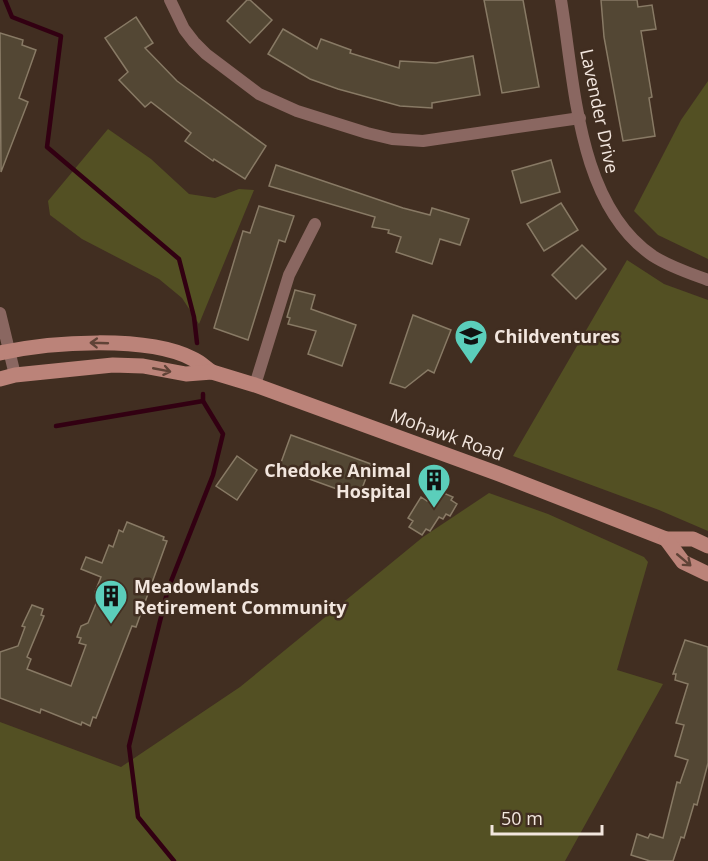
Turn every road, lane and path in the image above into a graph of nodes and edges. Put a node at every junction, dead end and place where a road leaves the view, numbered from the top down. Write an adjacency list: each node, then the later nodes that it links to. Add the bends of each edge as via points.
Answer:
1 (170, 0): 3 (street, via 194,42 260,94 297,111 367,133 423,141)
2 (561, 0): 3 (street, Lavender Drive)
3 (580, 118): 5 (street, Lavender Drive, via 591,171 619,224 657,259)
4 (315, 224): 10 (street, via 289,275)
5 (708, 280)
6 (0, 313): 7 (street)
7 (5, 352): 8 (main road, Mohawk Road, one-way to 7, via 193,358 128,344 86,342); 9 (street)
8 (212, 372): 9 (main road, Mohawk Road, one-way to 8, via 113,365 186,374); 10 (main road, Mohawk Road)
9 (8, 377)
10 (255, 385): 11 (main road, Mohawk Road)
11 (666, 540): 12 (main road, Mohawk Road, via 693,539); 13 (main road, Mohawk Road, one-way to 13, via 683,562)
12 (708, 546)
13 (708, 574)

